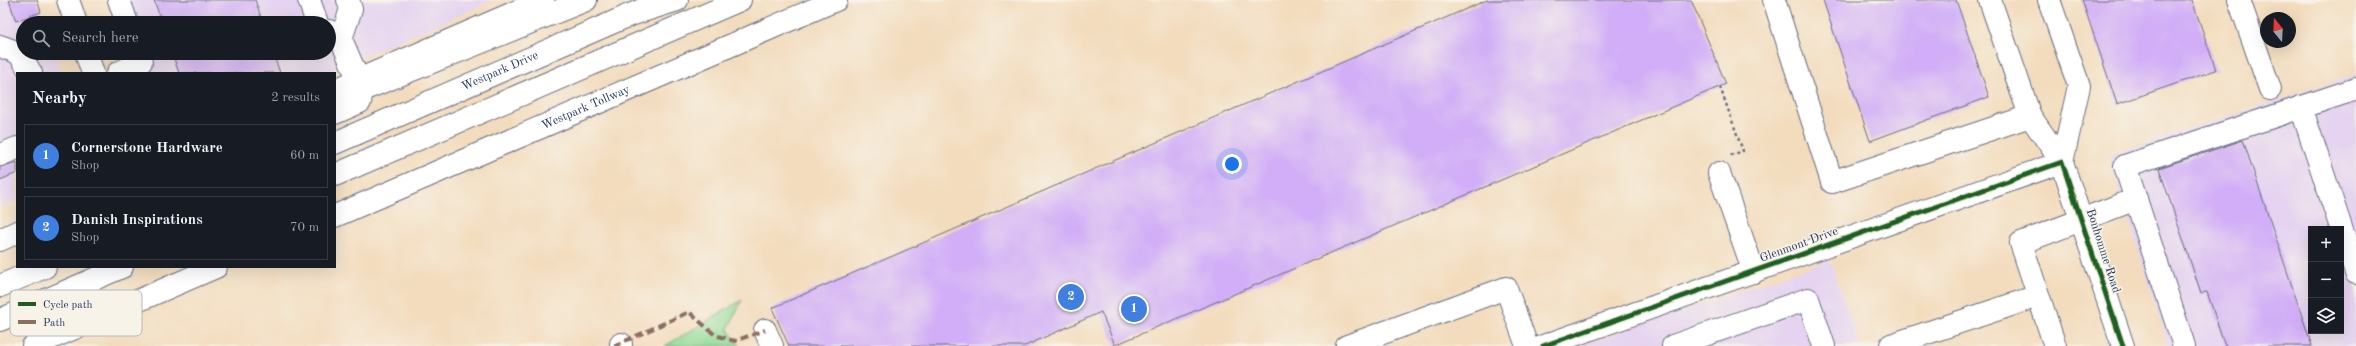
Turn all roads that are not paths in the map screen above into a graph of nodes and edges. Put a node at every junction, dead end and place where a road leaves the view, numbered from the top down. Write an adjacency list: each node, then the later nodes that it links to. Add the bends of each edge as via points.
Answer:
1 (68, 0): 15 (main road)
2 (119, 0): 16 (main road)
3 (309, 0): 17 (main road)
4 (348, 0): 19 (main road, via 351,9)
5 (586, 0): 31 (main road)
6 (665, 0): 18 (main road, Westpark Drive)
7 (677, 0): 18 (main road)
8 (740, 0): 43 (main road)
9 (836, 0): 45 (main road, Westpark Tollway)
10 (1774, 0): 37 (main road, via 1832,182)
11 (1990, 0): 37 (main road, Bonhomme Road)
12 (2049, 0): 41 (main road, via 2079,86)
13 (2239, 0): 32 (main road)
14 (533, 2): 31 (main road)
15 (74, 16)
16 (125, 16)
17 (315, 16)
18 (627, 16): 38 (main road, Westpark Drive)
19 (336, 33)
20 (336, 37): 31 (main road)
21 (0, 46): 22 (main road)
22 (16, 52)
23 (23, 60): 27 (main road)
24 (88, 60): 28 (main road)
25 (140, 60): 29 (main road, via 141,62)
26 (0, 62): 30 (main road, via 10,66)
27 (30, 72)
28 (93, 72)
29 (120, 72)
30 (16, 75)
31 (360, 84): 34 (main road); 36 (main road, via 360,102)
32 (2270, 89)
33 (2356, 89): 35 (main road)
34 (336, 91)
35 (2301, 107): 44 (main road, via 2125,166); 53 (main road)
36 (336, 114)
37 (2030, 116): 41 (main road, Bonhomme Road)
38 (336, 143)
39 (16, 148): 40 (main road)
40 (0, 155)
41 (2062, 162): 46 (main road, Bonhomme Road); 52 (main road, Glenmont Drive)
42 (1719, 174): 52 (main road)
43 (336, 175)
44 (2136, 199): 46 (main road); 70 (main road)
45 (336, 216)
46 (2082, 220): 56 (main road, via 2021,243); 69 (main road, Bonhomme Road)
47 (16, 232): 48 (main road)
48 (0, 240)
49 (43, 268): 54 (main road)
50 (120, 268): 55 (main road)
51 (214, 268): 57 (main road)
52 (1754, 272): 65 (main road, Glenmont Drive)
53 (2356, 273)
54 (0, 286)
55 (69, 290)
56 (2038, 296): 61 (main road); 68 (main road)
57 (142, 299)
58 (10, 316): 59 (main road)
59 (0, 320)
60 (56, 336): 62 (main road)
61 (1891, 345)
62 (33, 346)
63 (1347, 346): 64 (main road, via 1506,288)
64 (1527, 346)
65 (1543, 346)
66 (1673, 346): 67 (main road, via 1808,299)
67 (1824, 346)
68 (2055, 346)
69 (2123, 346)
70 (2184, 346)

